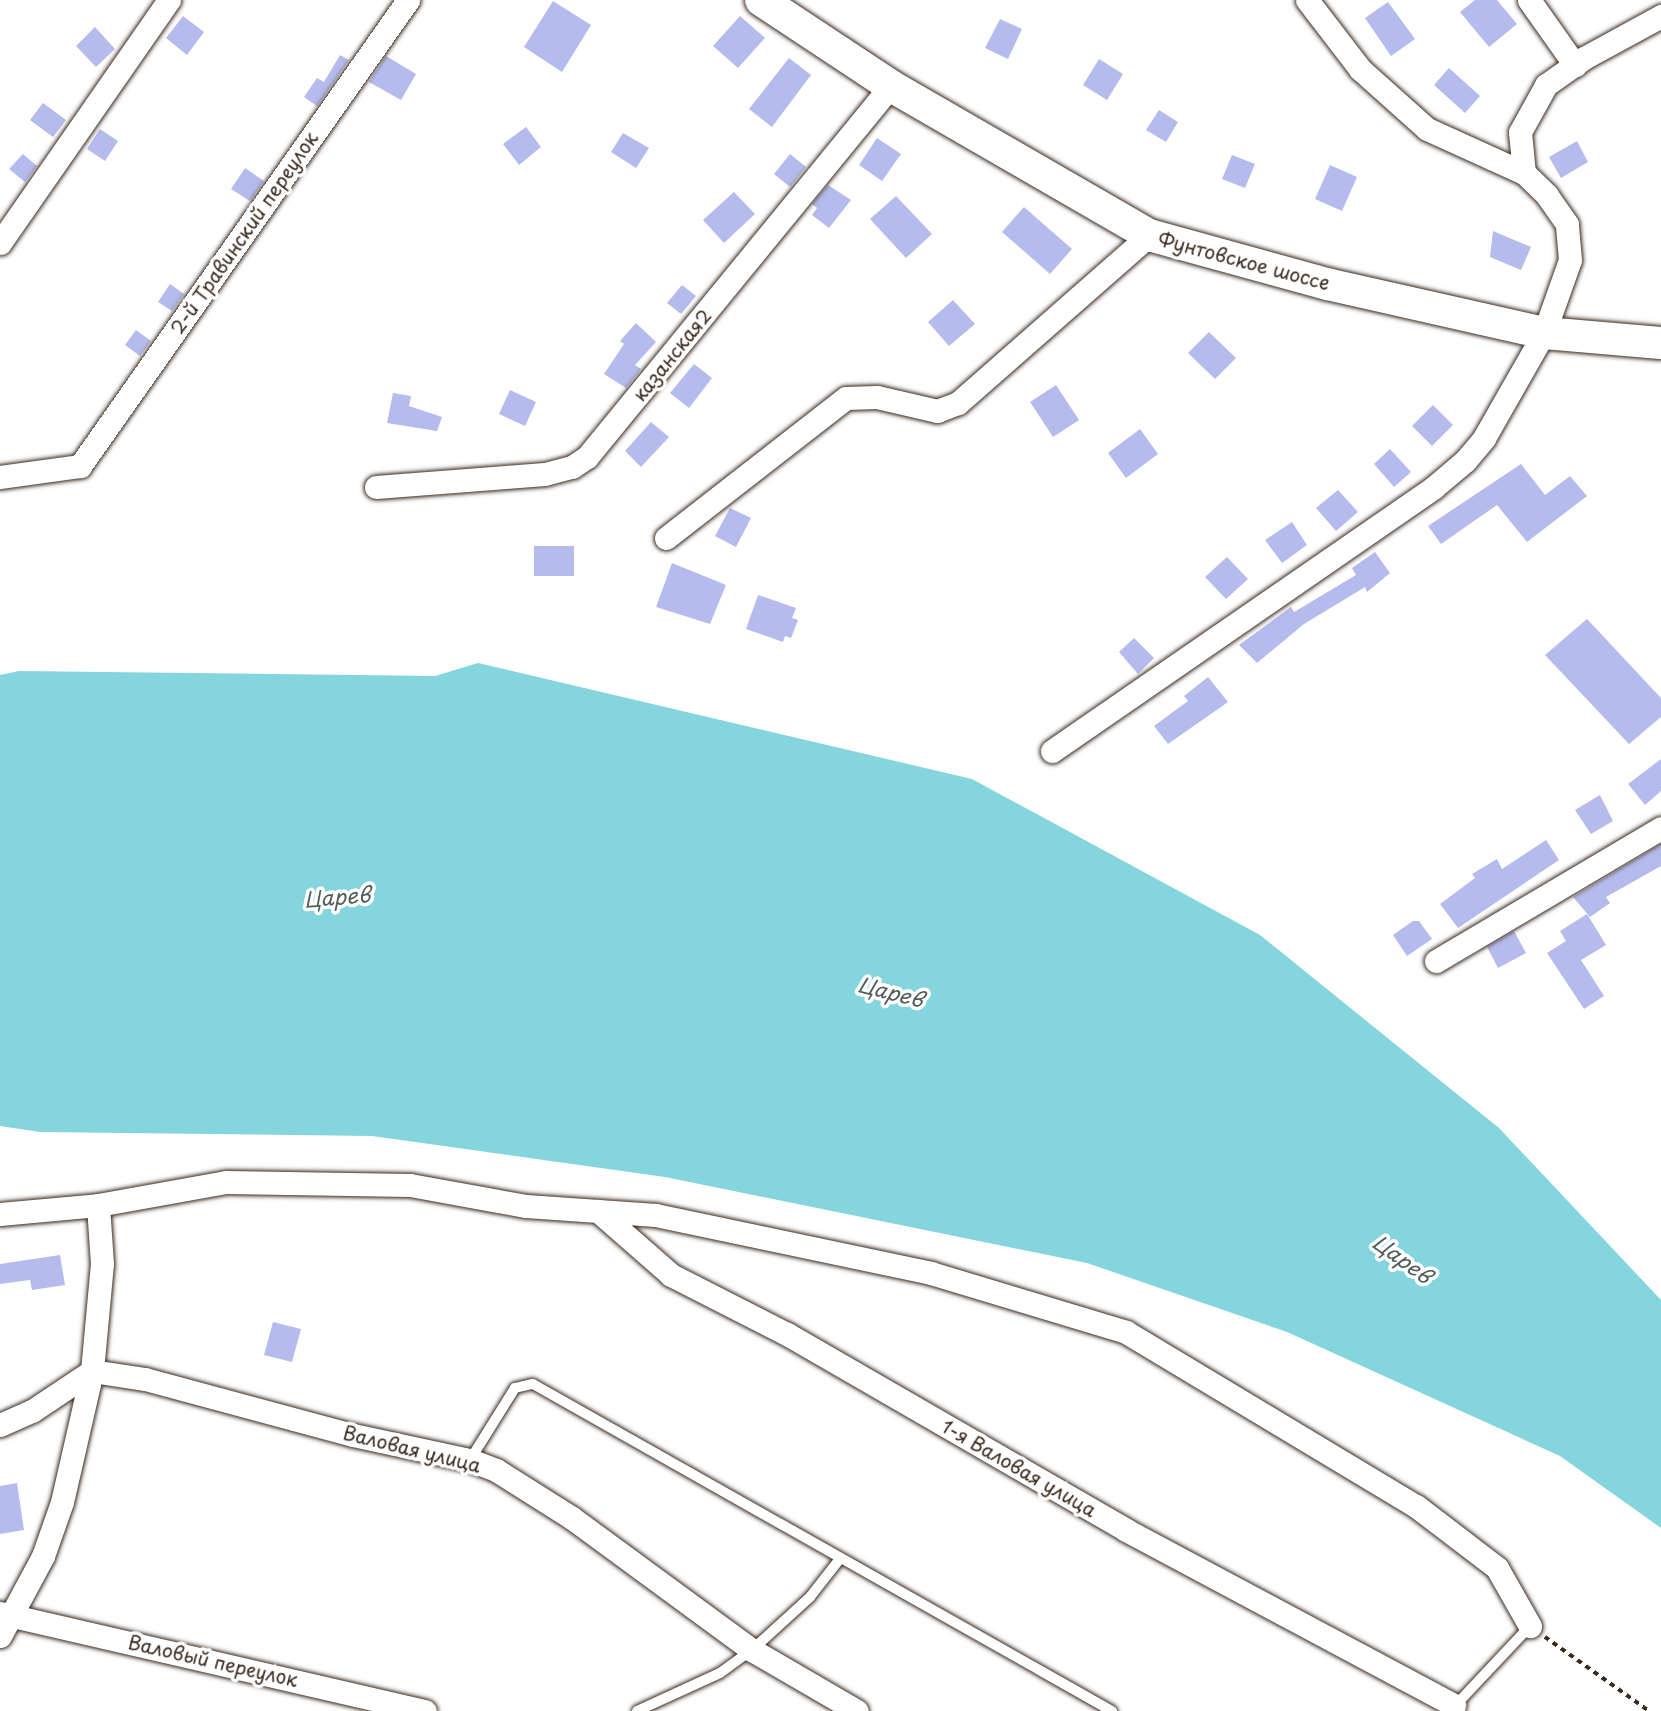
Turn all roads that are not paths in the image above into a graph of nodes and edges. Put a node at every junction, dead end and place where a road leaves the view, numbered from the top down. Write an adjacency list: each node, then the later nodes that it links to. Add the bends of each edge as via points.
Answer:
1 (169, 0): 11 (street)
2 (408, 0): 14 (street, 2-й Травинский переулок, via 80,466)
3 (761, 0): 8 (street, Фунтовское шоссе)
4 (1307, 0): 9 (street, via 1360,69 1427,130)
5 (1529, 0): 7 (street)
6 (1661, 16): 7 (street)
7 (1575, 65): 9 (street, via 1546,85 1526,116 1519,146)
8 (891, 86): 10 (street, Фунтовское шоссе); 15 (street, казанская2, via 587,457 572,467 545,474)
9 (1524, 173): 12 (street, via 1560,211 1570,237 1570,260)
10 (1149, 234): 12 (street, Фунтовское шоссе, via 1327,284); 16 (street, via 958,403 937,411 877,397 846,398)
11 (0, 243)
12 (1544, 333): 13 (street, Фунтовское шоссе); 17 (street, via 1484,438 1465,461 1422,496)
13 (1661, 343)
14 (0, 477)
15 (376, 487)
16 (666, 538)
17 (1052, 751)
18 (1661, 828): 19 (street)
19 (1436, 961)
20 (98, 1205): 21 (street, via 226,1182 410,1185 526,1206); 22 (street); 23 (street, via 102,1264)
21 (598, 1211): 28 (street, via 656,1215 931,1273 1126,1332 1416,1506 1497,1568); 31 (street, 1-я Валовая улица, via 671,1275 787,1334 1126,1530 1274,1605)
22 (0, 1214)
23 (92, 1371): 24 (street, via 32,1412); 25 (street, Валовая улица, via 145,1379 353,1435); 27 (street, via 62,1502 43,1556)
24 (0, 1425)
25 (470, 1460): 26 (lane, via 515,1388 528,1382); 30 (street, Валовая улица, via 496,1470 572,1518)
26 (839, 1560): 30 (lane, via 810,1597); 35 (lane)
27 (6, 1614): 29 (street); 32 (street, Валовый переулок)
28 (1530, 1626): 31 (lane)
29 (0, 1636)
30 (752, 1650): 33 (lane, via 720,1673); 34 (street, Валовая улица)
31 (1453, 1708)
32 (425, 1711)
33 (637, 1711)
34 (857, 1711)
35 (1112, 1711)

